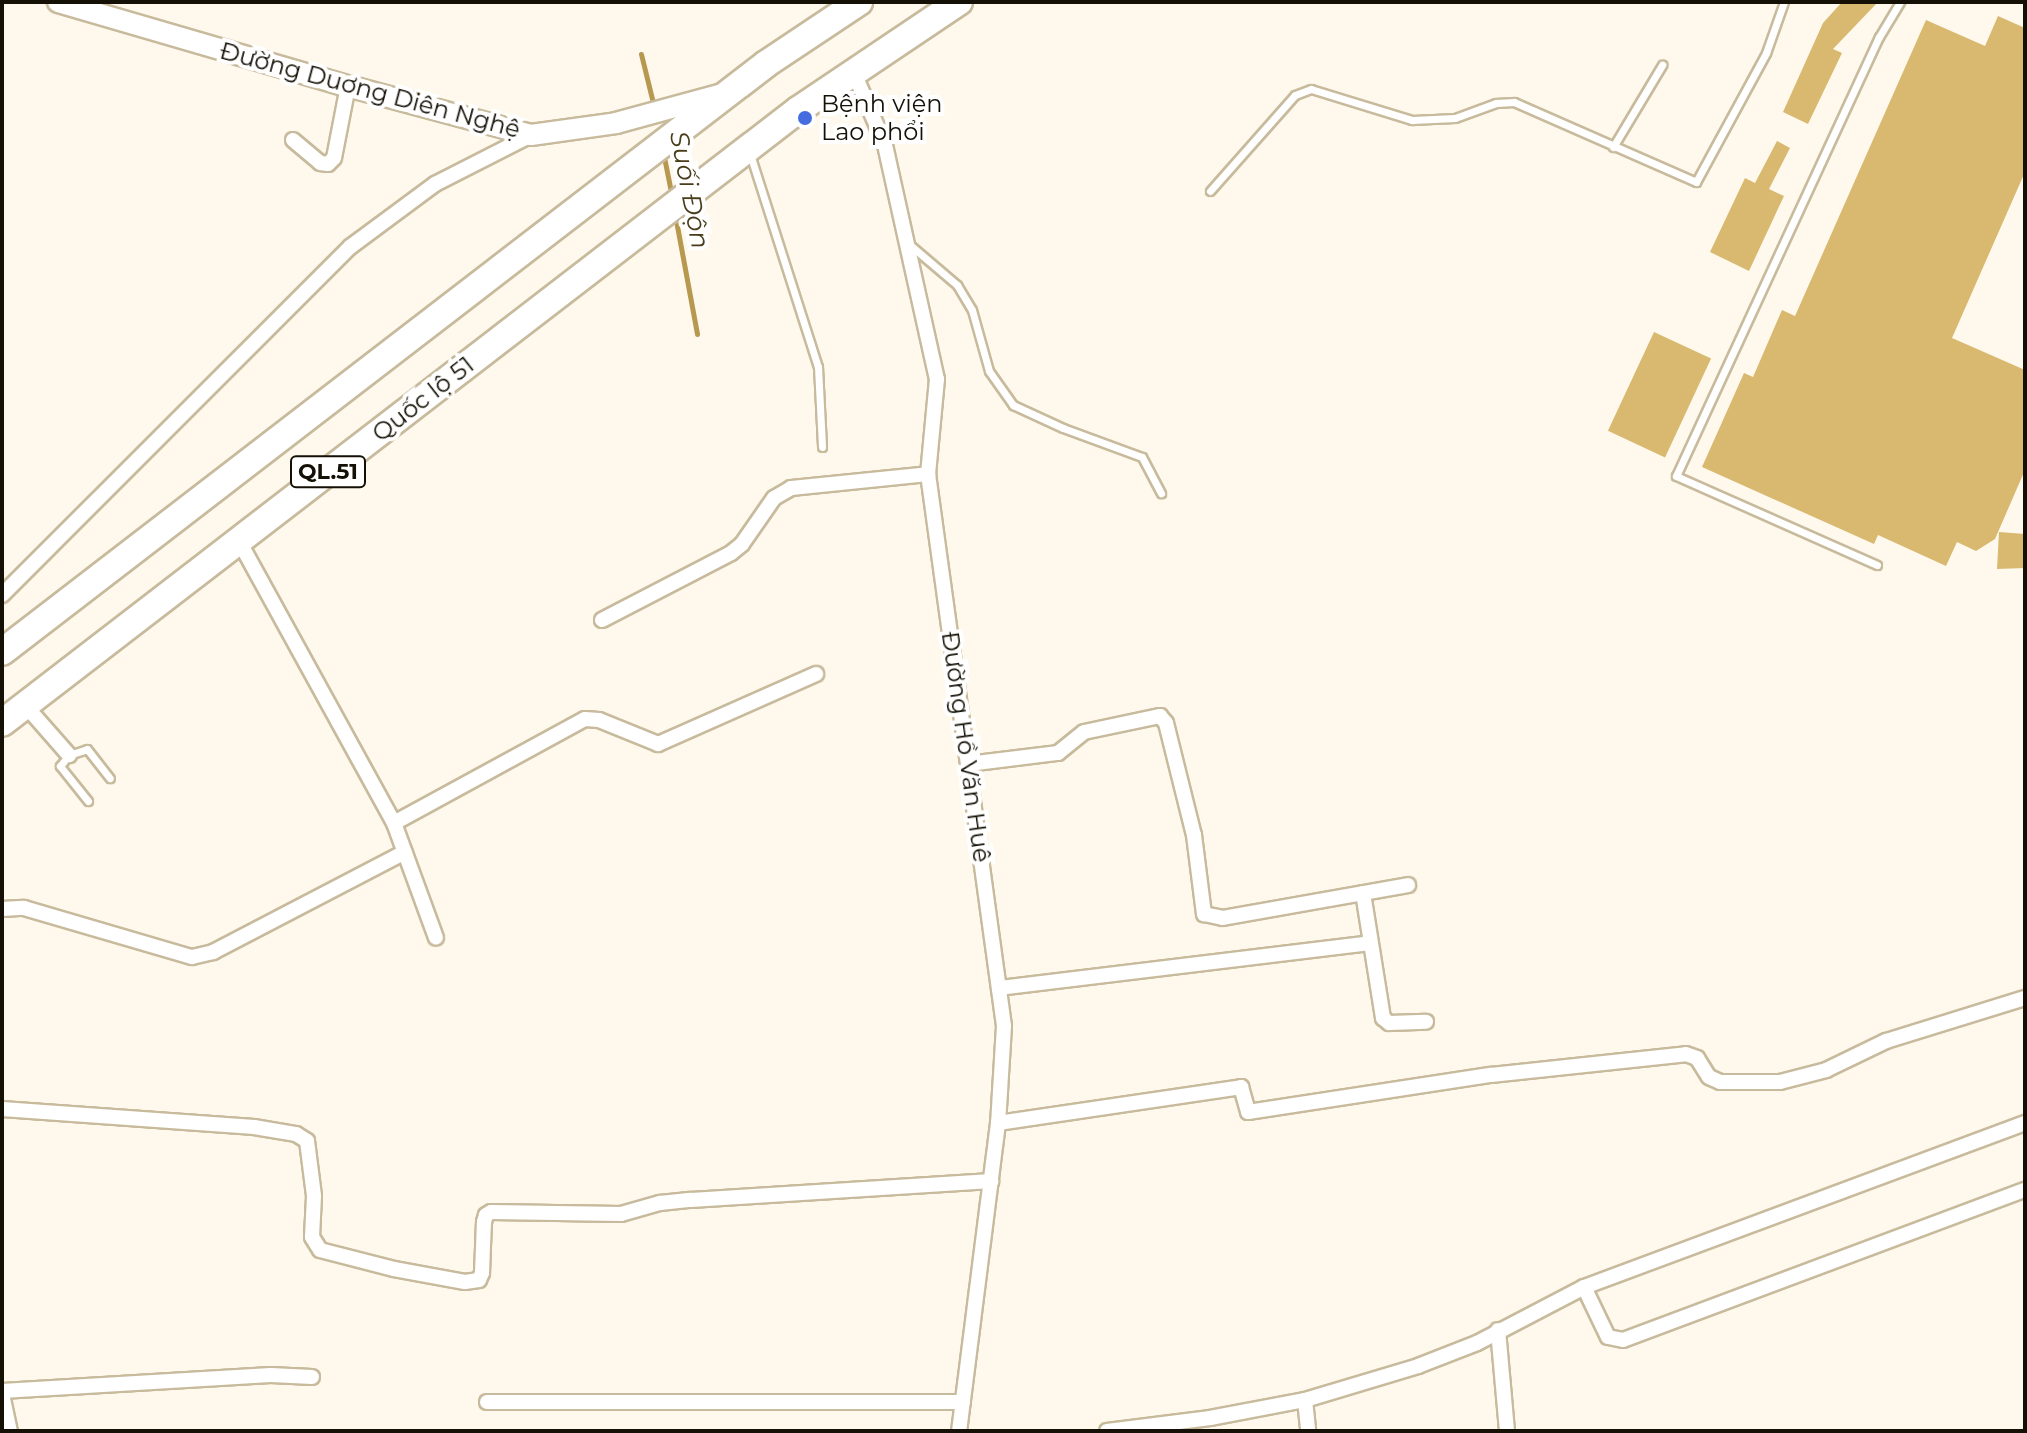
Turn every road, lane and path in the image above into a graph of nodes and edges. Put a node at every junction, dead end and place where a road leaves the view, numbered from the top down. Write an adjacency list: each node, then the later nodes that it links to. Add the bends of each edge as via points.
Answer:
1 (58, 2): 8 (street, Đường Duơng Diên Nghệ)
2 (859, 2): 9 (highway, QL.51)
3 (959, 2): 7 (highway, QL.51)
4 (1784, 2): 12 (lane, via 1766,53 1696,182)
5 (1900, 2): 20 (lane, via 1879,37 1676,476)
6 (1662, 65): 12 (lane)
7 (854, 73): 13 (highway, QL.51); 15 (street, Đường Hồ Văn Huê, via 885,145)
8 (348, 86): 10 (street, Đường Duơng Diên Nghệ); 11 (street, via 334,158 328,164)
9 (731, 91): 10 (street, Đường Duơng Diên Nghệ, via 645,116); 23 (highway, QL.51)
10 (531, 135): 21 (street, via 435,184 350,247)
11 (293, 140)
12 (1613, 147): 14 (lane, via 1514,102 1455,118 1412,120 1311,89 1295,95)
13 (748, 148): 16 (lane, via 818,367); 19 (highway, Quốc lộ 51 / QL.51)
14 (1210, 191)
15 (906, 241): 17 (street, Đường Hồ Văn Huê, via 937,379); 18 (lane, via 957,285 972,310 989,371 1013,405 1142,457)
16 (822, 447)
17 (928, 474): 22 (street, via 791,488 774,498 731,553); 28 (street, Đường Hồ Văn Huê)
18 (1161, 493)
19 (239, 541): 25 (highway, Quốc lộ 51 / QL.51); 31 (street)
20 (1877, 565)
21 (2, 595)
22 (602, 620)
23 (2, 652)
24 (816, 674): 31 (street, via 658,744 585,719)
25 (25, 705): 26 (highway, Quốc lộ 51 / QL.51); 27 (street)
26 (2, 723)
27 (69, 755): 29 (lane, via 87,749); 30 (lane, via 60,766)
28 (968, 764): 34 (street, via 1058,753 1084,732 1160,716 1194,835 1204,914 1223,918); 38 (street, Đường Hồ Văn Huê)
29 (110, 778)
30 (88, 801)
31 (394, 823): 32 (street)
32 (405, 852): 35 (street, via 213,952 192,957 24,908); 36 (street)
33 (1408, 885): 34 (street)
34 (1363, 893): 37 (street)
35 (2, 909)
36 (436, 938)
37 (1369, 943): 38 (street); 40 (street, via 1384,1021)
38 (999, 988): 42 (street, Đường Hồ Văn Huê, via 1004,1050)
39 (2025, 998): 42 (street, via 1886,1041 1826,1070 1780,1082 1720,1082 1686,1054 1491,1075 1248,1112 1241,1087)
40 (1426, 1022)
41 (2, 1109): 44 (street, via 296,1134 307,1141 314,1196 312,1237 320,1250 465,1282 479,1280 482,1273 484,1222 491,1212 621,1214 675,1201)
42 (998, 1123): 44 (street, Đường Hồ Văn Huê)
43 (2025, 1123): 46 (street)
44 (991, 1181): 52 (street, Đường Hồ Văn Huê)
45 (2025, 1190): 46 (street, via 1623,1340 1608,1337)
46 (1584, 1287): 47 (street)
47 (1498, 1330): 50 (street, via 1456,1353); 58 (street)
48 (312, 1377): 49 (street, via 271,1375)
49 (2, 1393): 54 (street)
50 (1305, 1400): 53 (street); 57 (street)
51 (487, 1402): 52 (street)
52 (963, 1402): 55 (street, Đường Hồ Văn Huê)
53 (1210, 1425): 56 (street)
54 (10, 1431)
55 (959, 1431)
56 (1107, 1431)
57 (1308, 1431)
58 (1507, 1431)

